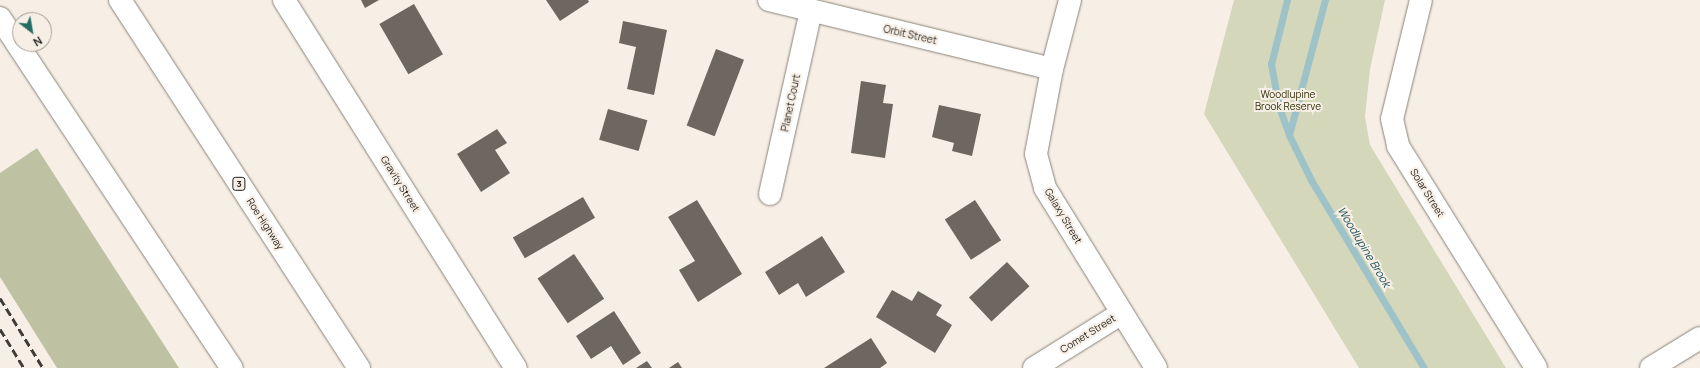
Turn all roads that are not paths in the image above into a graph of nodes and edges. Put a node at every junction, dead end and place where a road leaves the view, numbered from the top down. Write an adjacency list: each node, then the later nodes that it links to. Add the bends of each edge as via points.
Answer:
1 (120, 0): 13 (main road, Roe Highway / 3)
2 (284, 0): 14 (main road, Gravity Street)
3 (769, 0): 6 (main road, Orbit Street)
4 (1070, 0): 8 (main road, Galaxy Street)
5 (1421, 0): 17 (main road, Solar Street, via 1392,119 1398,146)
6 (811, 11): 8 (main road, Orbit Street); 9 (main road, Planet Court)
7 (0, 18): 12 (main road)
8 (1052, 69): 10 (main road, Galaxy Street, via 1036,154 1045,188)
9 (770, 194)
10 (1122, 313): 15 (main road, Comet Street); 16 (main road, Galaxy Street)
11 (1700, 338): 18 (main road)
12 (232, 368)
13 (359, 368)
14 (516, 368)
15 (1034, 368)
16 (1156, 368)
17 (1536, 368)
18 (1651, 368)

